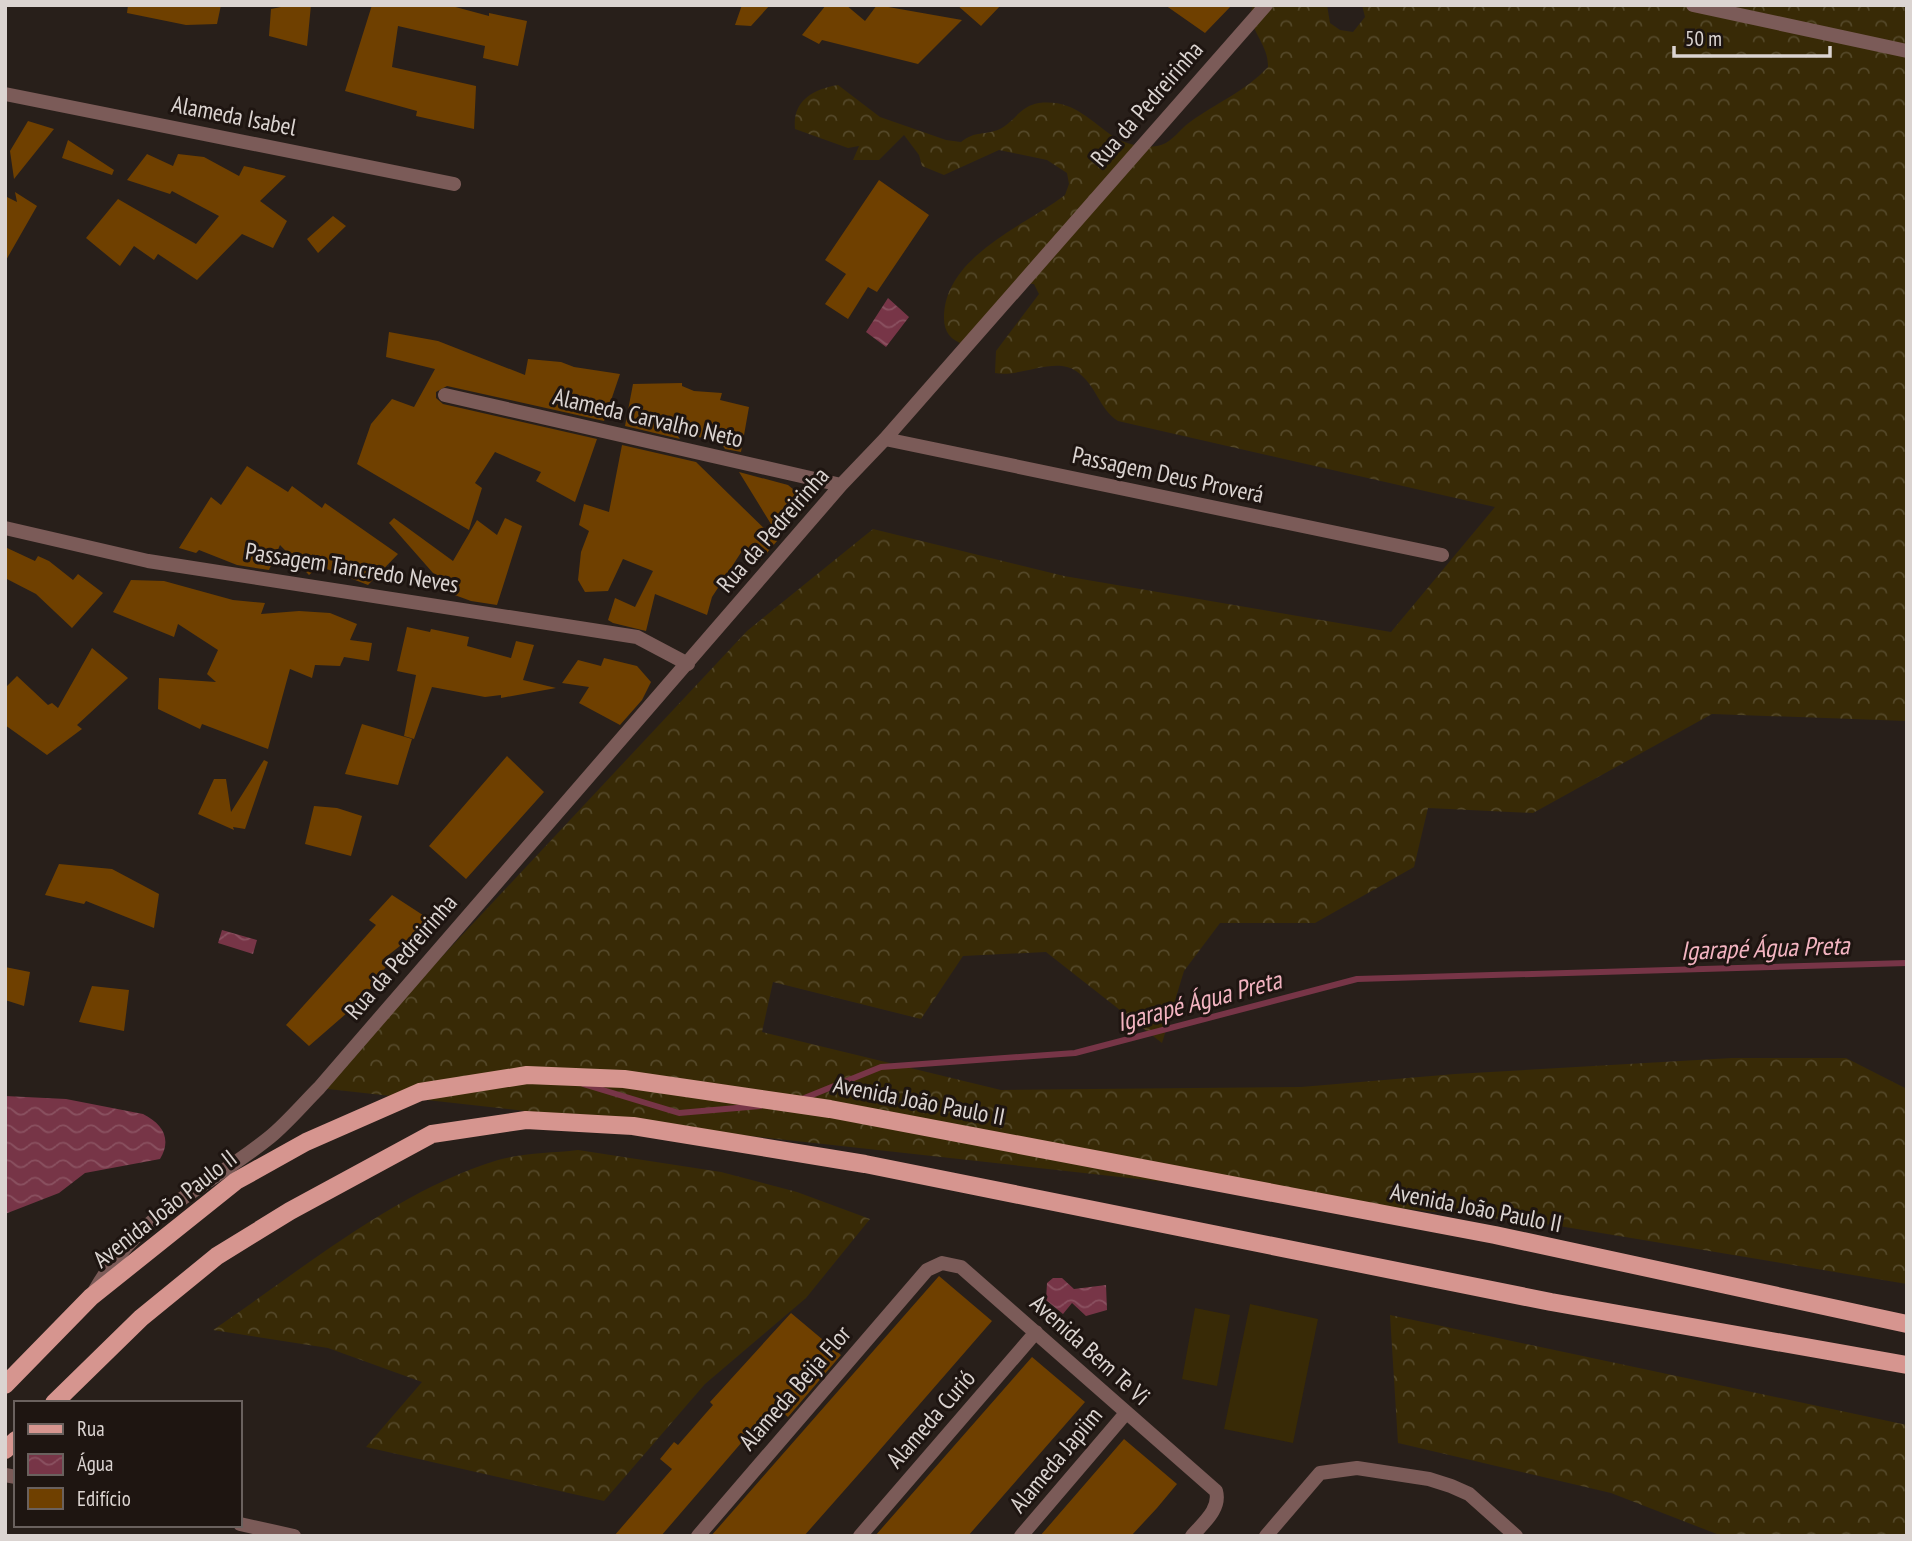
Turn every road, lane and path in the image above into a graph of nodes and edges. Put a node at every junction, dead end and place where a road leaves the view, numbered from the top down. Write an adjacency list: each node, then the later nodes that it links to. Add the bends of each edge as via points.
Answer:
1 (1266, 5): 7 (street, Rua da Pedreirinha)
2 (1693, 5): 3 (street)
3 (1907, 51)
4 (5, 94): 5 (street, Alameda Isabel)
5 (454, 184)
6 (445, 395): 8 (street, Alameda Carvalho Neto)
7 (885, 439): 8 (street, Rua da Pedreirinha); 10 (street, Passagem Deus Proverá)
8 (841, 485): 11 (street, Rua da Pedreirinha)
9 (5, 528): 11 (street, Passagem Tancredo Neves, via 148,561 637,637)
10 (1442, 555)
11 (688, 664): 13 (street, Rua da Pedreirinha, via 319,1088 271,1136 136,1233)
12 (927, 1270): 15 (street, Avenida Bem Te Vi, via 942,1263 961,1267); 22 (street, Alameda Beija Flor)
13 (91, 1297): 14 (main road, Avenida João Paulo II, via 236,1181 306,1142 420,1092 527,1075 624,1079 830,1109 1495,1235); 17 (main road, Avenida João Paulo II)
14 (1907, 1324)
15 (1036, 1332): 19 (street, Avenida Bem Te Vi); 23 (street, Alameda Curió)
16 (1907, 1366): 18 (main road, via 1551,1302 865,1164 633,1126 526,1120 432,1134 290,1211 217,1256 141,1318)
17 (5, 1385)
18 (56, 1401)
19 (1126, 1413): 24 (street, Alameda Japiim); 25 (street, Avenida Bem Te Vi, via 1216,1491 1213,1512)
20 (242, 1524): 21 (street)
21 (294, 1536)
22 (698, 1536)
23 (860, 1536)
24 (1021, 1536)
25 (1192, 1536)
26 (1266, 1536): 27 (street, via 1320,1473 1357,1468 1440,1482 1469,1494)
27 (1516, 1536)

